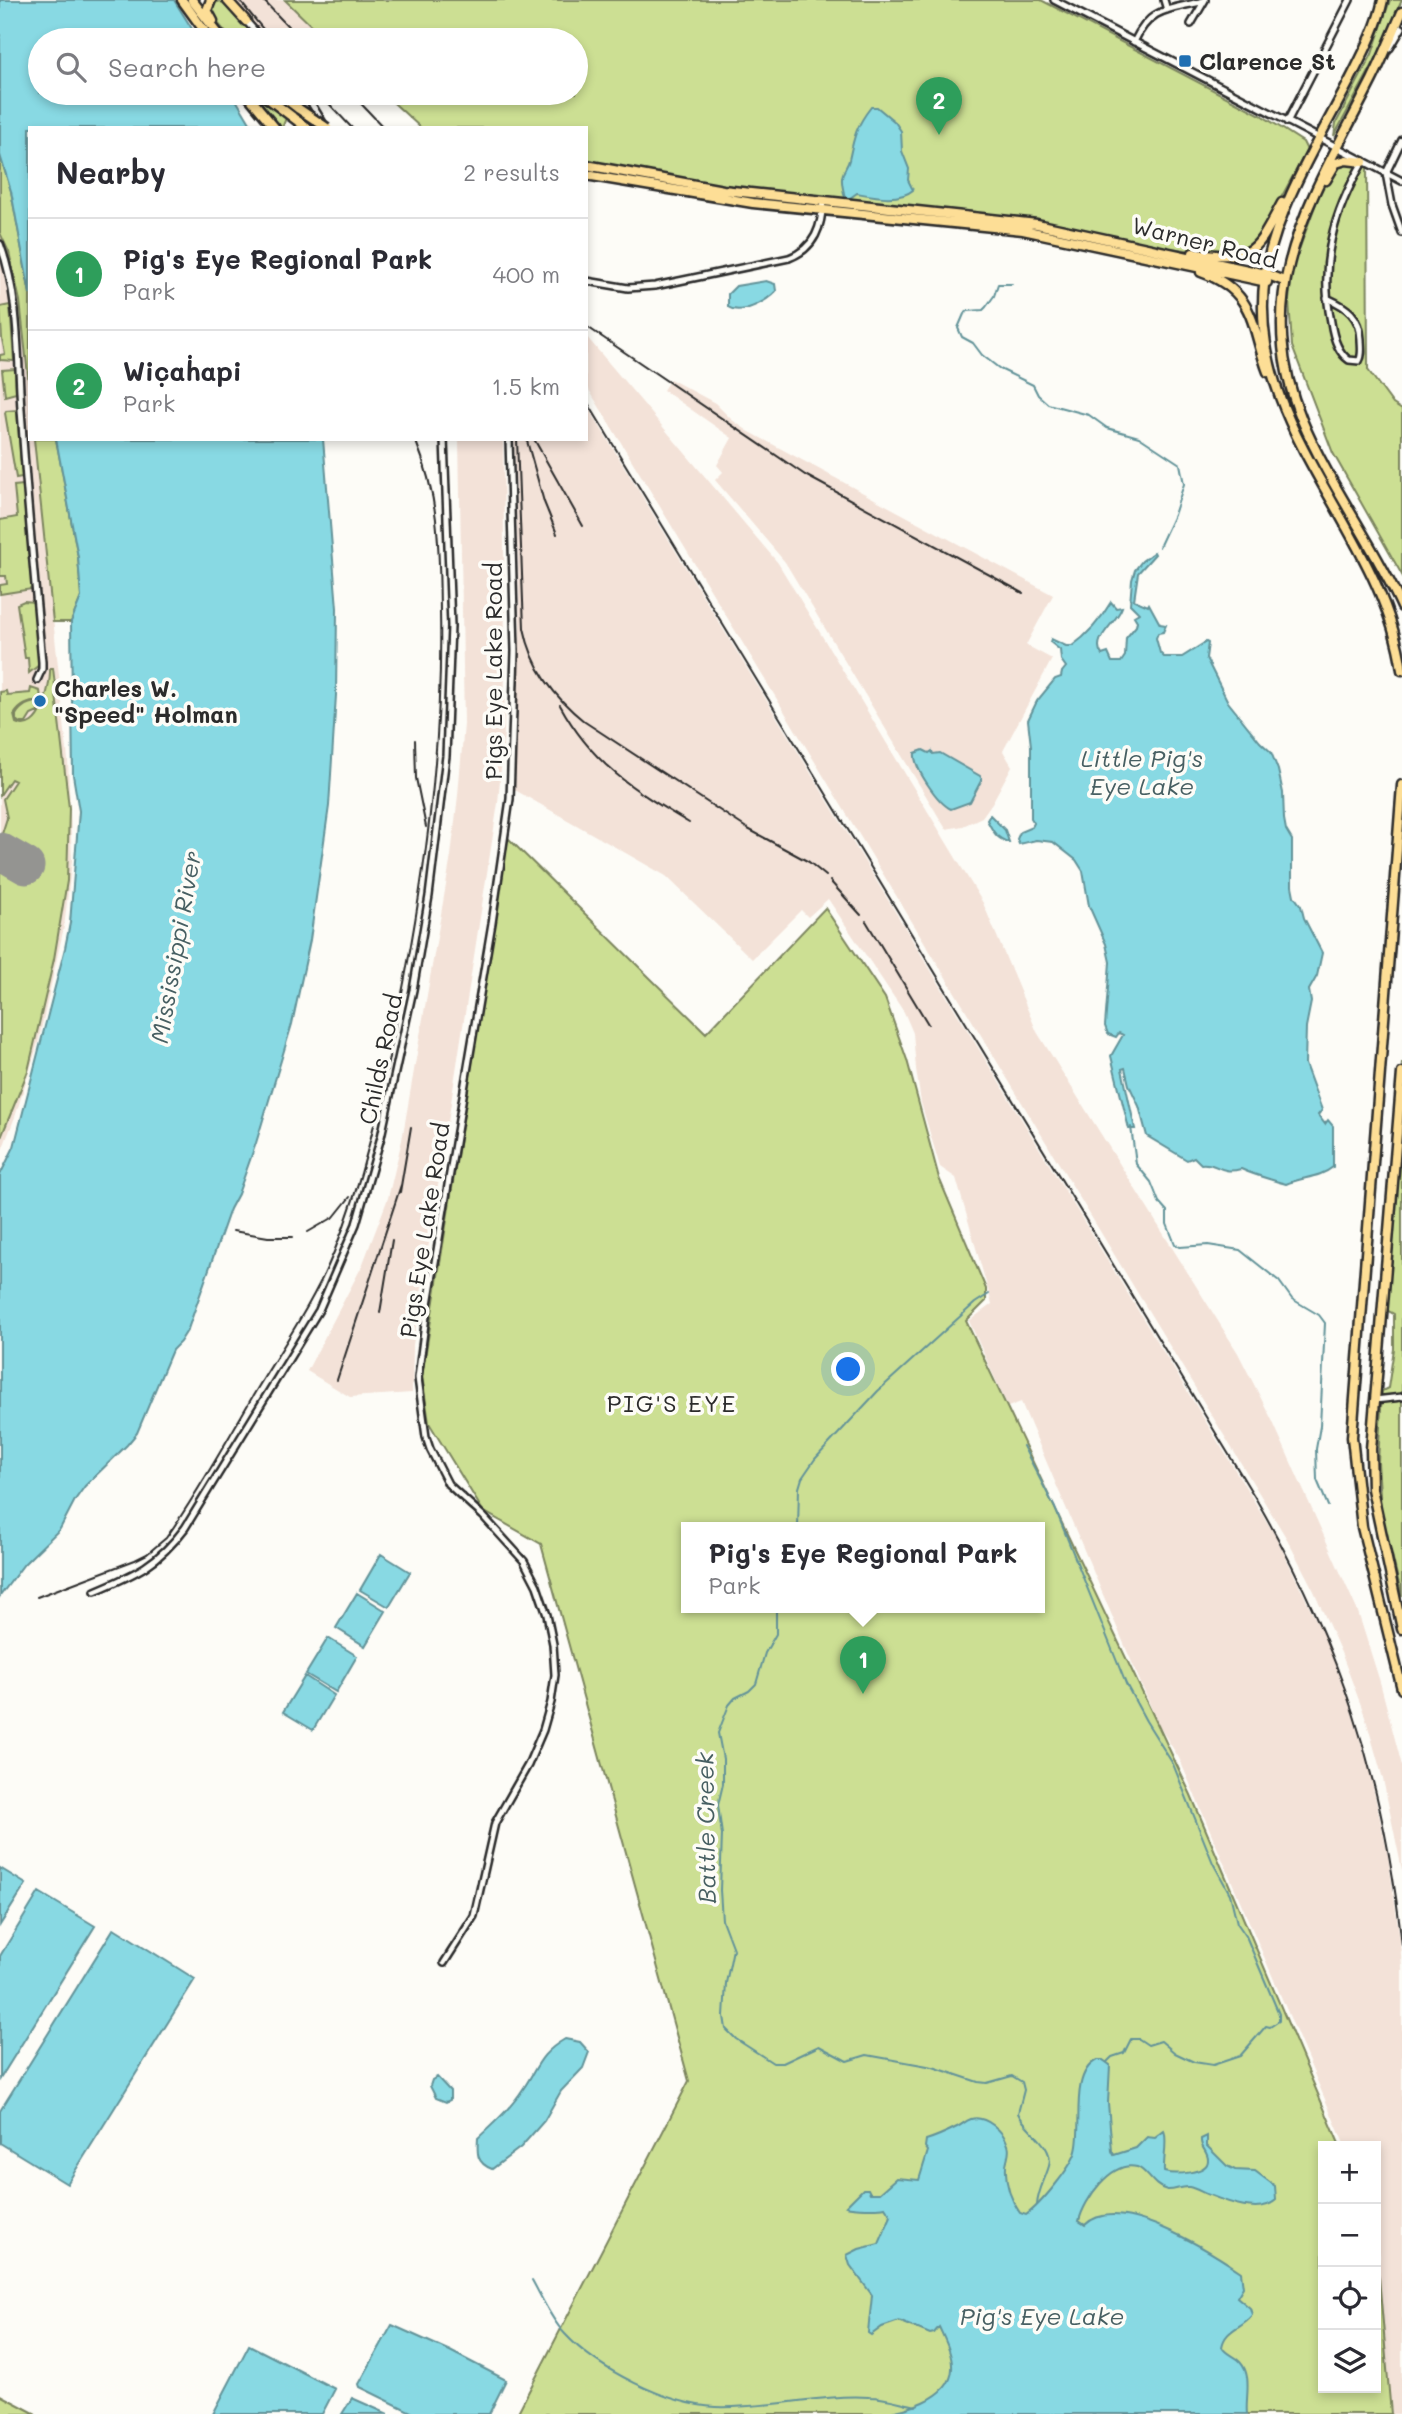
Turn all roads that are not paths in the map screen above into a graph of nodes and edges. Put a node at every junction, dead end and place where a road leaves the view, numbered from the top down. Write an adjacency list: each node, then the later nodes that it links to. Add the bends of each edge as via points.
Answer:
1 (211, 0): 15 (highway, via 208,13)
2 (229, 0): 11 (highway)
3 (1164, 0): 9 (street)
4 (1205, 0): 9 (street); 12 (street)
5 (1350, 0): 24 (street)
6 (1383, 0): 29 (highway, via 1375,30)
7 (1057, 1): 18 (street)
8 (187, 2): 13 (highway); 14 (highway)
9 (1167, 10): 18 (street, via 1148,19)
10 (1402, 12): 19 (highway)
11 (246, 21): 16 (street)
12 (1191, 24)
13 (202, 28)
14 (213, 28)
15 (217, 28)
16 (252, 28)
17 (1402, 28): 19 (street)
18 (1134, 42): 24 (street)
19 (1373, 78): 31 (highway)
20 (256, 105): 25 (highway)
21 (277, 105): 26 (highway)
22 (294, 105): 27 (highway, bridge)
23 (312, 105): 28 (street)
24 (1287, 122): 29 (street)
25 (273, 126)
26 (304, 126)
27 (323, 126)
28 (325, 126)
29 (1319, 139): 31 (street); 35 (highway)
30 (1402, 140): 34 (street)
31 (1336, 148): 32 (street); 40 (highway)
32 (1363, 162): 34 (street); 40 (highway, via 1336,163); 48 (street, via 1334,222 1327,257)
33 (588, 165): 38 (highway, Warner Road, via 723,190)
34 (1386, 173): 37 (street); 41 (street)
35 (1301, 174): 43 (highway, via 1261,241 1248,252 1230,256); 45 (highway, via 1276,232)
36 (588, 177): 39 (highway, Warner Road)
37 (1402, 181)
38 (823, 200): 39 (street); 43 (highway, Warner Road, via 1026,222)
39 (823, 210): 44 (highway, Warner Road, via 1023,230); 46 (street, via 810,245 789,258 655,286 628,288)
40 (1304, 215): 47 (highway)
41 (1402, 233)
42 (0, 244): 54 (street, via 14,304 42,662)
43 (1161, 250): 45 (highway, Warner Road)
44 (1135, 253): 45 (highway, Warner Road); 49 (highway, via 1206,274 1236,294 1253,320)
45 (1265, 278): 47 (highway, Warner Road); 49 (highway, via 1266,336)
46 (588, 281)
47 (1284, 281): 52 (highway, via 1283,348 1294,400)
48 (1327, 298): 48 (street, via 1339,350 1349,360 1359,361 1360,326 1351,312)
49 (1280, 400): 53 (highway, via 1298,442 1378,585)
50 (444, 441): 59 (street, Childs Road, via 450,670 443,788 412,998 366,1196 318,1310 186,1528 155,1562)
51 (509, 441): 62 (street, Pigs Eye Lake Road, via 515,651 510,799 418,1378 426,1437 447,1484 524,1561 537,1586 553,1644 555,1675 543,1730 495,1823 474,1916)
52 (1402, 607)
53 (1402, 670)
54 (37, 680)
55 (1402, 785): 61 (highway, via 1354,1404 1354,1463 1362,1527)
56 (1402, 1073): 58 (highway)
57 (1402, 1397): 58 (street)
58 (1375, 1400): 60 (highway, via 1372,1489)
59 (95, 1591)
60 (1402, 1629)
61 (1402, 1689)
62 (444, 1964)

